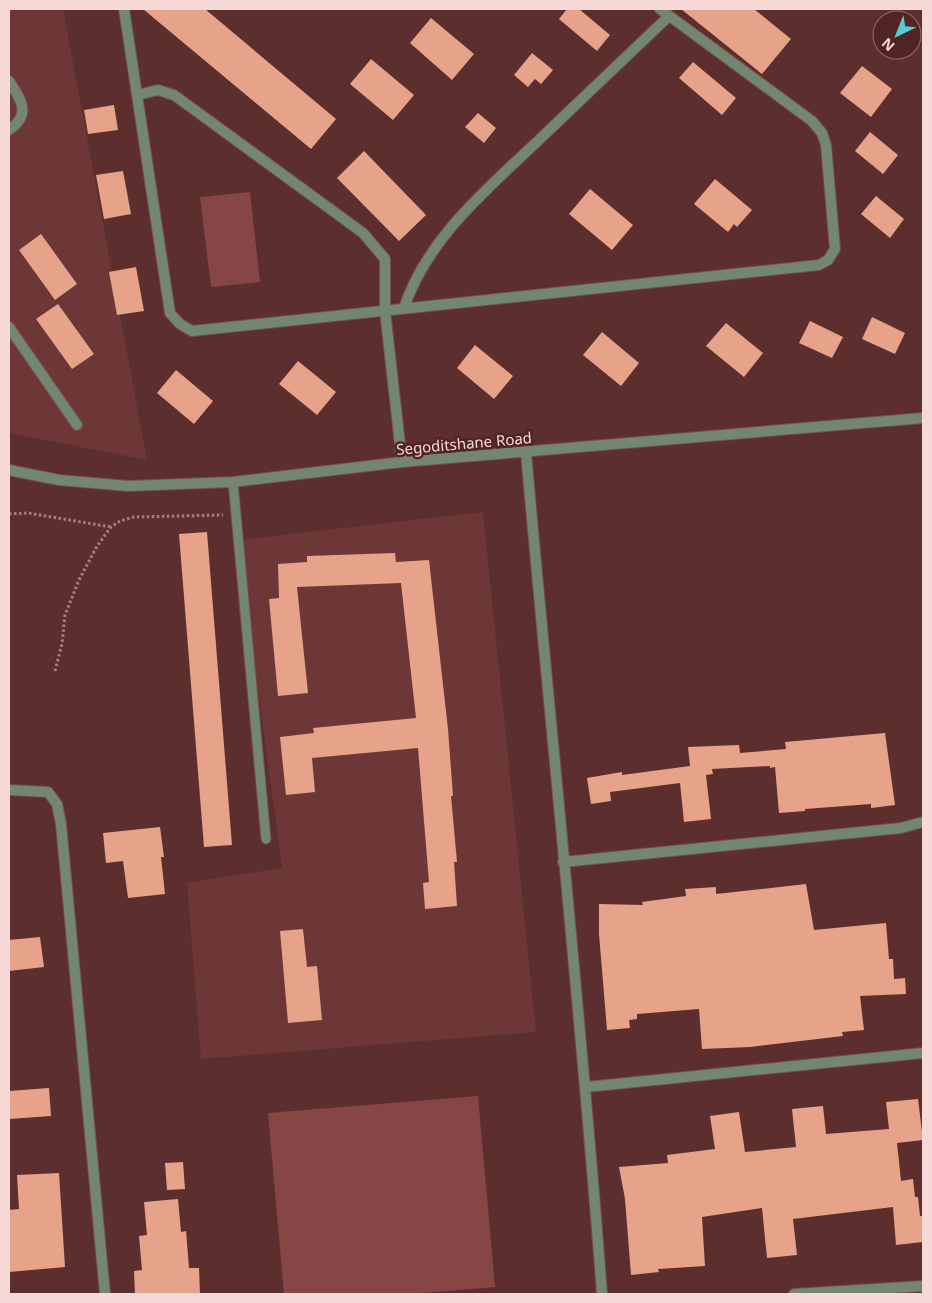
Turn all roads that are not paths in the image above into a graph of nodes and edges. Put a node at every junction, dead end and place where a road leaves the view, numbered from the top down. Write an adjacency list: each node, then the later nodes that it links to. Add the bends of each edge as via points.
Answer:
1 (124, 9): 5 (street)
2 (660, 9): 3 (street)
3 (669, 16): 7 (street, via 460,216 430,255 412,286); 7 (street, via 812,121 822,133 826,145 836,249 828,260 819,265)
4 (9, 81): 6 (street, via 22,106 22,114)
5 (137, 95): 8 (street, via 158,90 174,95 363,233 385,259); 8 (street, via 170,313 180,324 192,331)
6 (9, 130)
7 (404, 308): 8 (street)
8 (385, 311): 13 (street)
9 (9, 327): 11 (street)
10 (923, 418): 12 (street, Segoditshane Road)
11 (76, 426)
12 (526, 453): 13 (street, Segoditshane Road); 19 (street)
13 (402, 462): 15 (street, Segoditshane Road)
14 (9, 470): 15 (street, Segoditshane Road, via 59,480 128,486)
15 (232, 482): 18 (lane)
16 (9, 790): 23 (street, via 48,792 57,804 61,824)
17 (923, 822): 19 (street, via 901,828)
18 (266, 839)
19 (563, 862): 21 (street)
20 (923, 1053): 21 (street)
21 (586, 1087): 24 (street)
22 (923, 1286): 25 (street)
23 (105, 1294)
24 (602, 1294)
25 (794, 1294)

